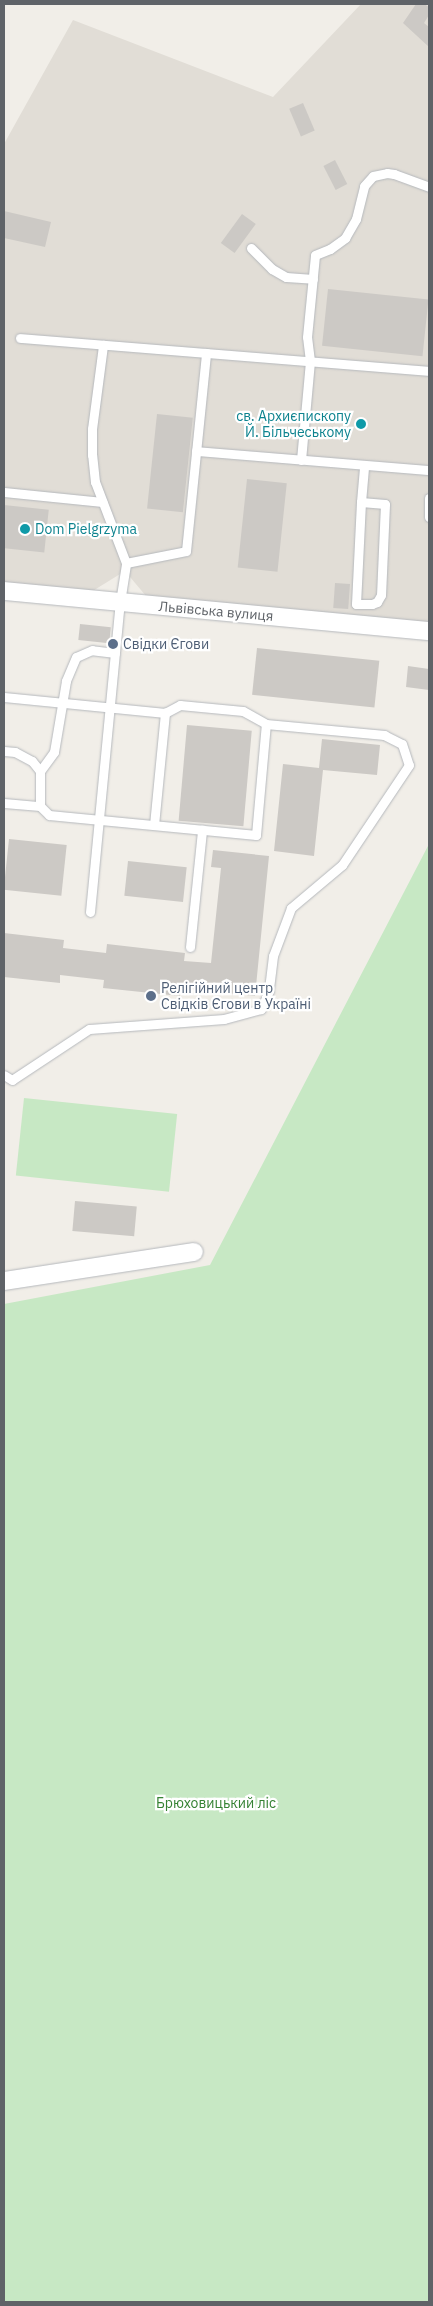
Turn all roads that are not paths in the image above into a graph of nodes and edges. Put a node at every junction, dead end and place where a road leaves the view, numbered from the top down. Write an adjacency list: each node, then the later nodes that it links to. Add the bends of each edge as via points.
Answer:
1 (429, 187): 3 (lane, via 394,174 373,176 364,186 356,218 345,238 316,255)
2 (251, 248): 3 (lane, via 272,269 286,277)
3 (313, 279): 7 (lane, via 307,337)
4 (20, 338): 5 (lane)
5 (103, 344): 6 (lane); 15 (lane, via 92,429 95,482)
6 (206, 353): 7 (lane); 9 (lane)
7 (310, 361): 8 (lane); 10 (lane)
8 (429, 371)
9 (196, 451): 10 (lane); 18 (lane, via 186,551)
10 (301, 460): 11 (lane)
11 (364, 465): 12 (lane); 16 (lane)
12 (429, 470)
13 (4, 492): 15 (lane)
14 (429, 498): 17 (lane)
15 (102, 502): 18 (lane)
16 (362, 502): 21 (lane); 21 (lane, via 385,504 381,595 378,602)
17 (429, 517)
18 (126, 562): 20 (lane)
19 (4, 591): 20 (street, Львівська вулиця)
20 (120, 602): 22 (street, Львівська вулиця); 24 (lane)
21 (356, 604): 22 (lane)
22 (355, 624): 23 (street, Львівська вулиця)
23 (429, 631)
24 (115, 653): 26 (lane, via 92,650 76,657); 27 (lane)
25 (4, 697): 26 (lane)
26 (61, 702): 27 (lane); 31 (lane, via 54,752)
27 (110, 707): 28 (lane); 34 (lane)
28 (165, 713): 29 (lane, via 180,705 243,711); 35 (lane)
29 (266, 724): 36 (lane, via 256,835); 39 (lane, via 384,735 402,744 409,765 342,865 291,908 273,956 268,991 261,1010 237,1018 90,1029 12,1080)
30 (4, 751): 31 (lane, via 15,752 32,761)
31 (40, 771): 33 (lane)
32 (4, 803): 33 (lane)
33 (40, 806): 34 (lane, via 49,815)
34 (99, 820): 35 (lane); 37 (lane)
35 (154, 825): 36 (lane)
36 (202, 830): 38 (lane)
37 (90, 912)
38 (190, 947)
39 (4, 1076)
40 (194, 1252): 41 (street)
41 (4, 1281)

